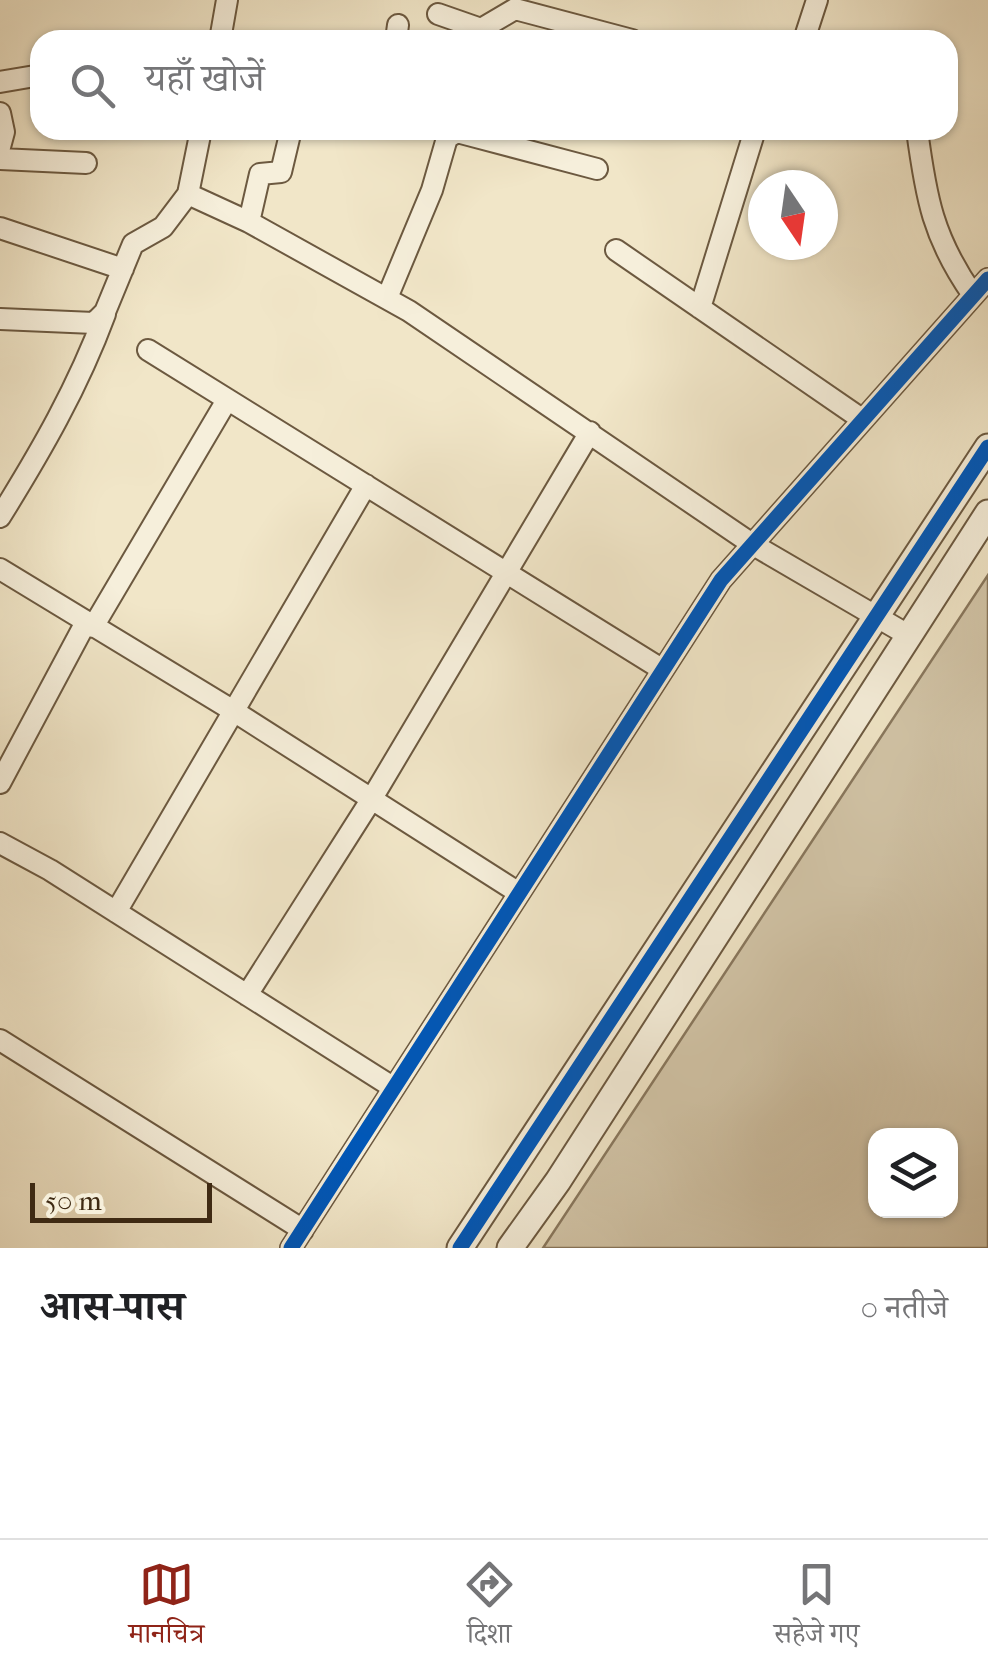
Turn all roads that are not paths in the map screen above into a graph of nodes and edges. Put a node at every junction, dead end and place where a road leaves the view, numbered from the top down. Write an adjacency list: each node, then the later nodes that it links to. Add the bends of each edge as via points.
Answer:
1 (227, 0): 5 (street)
2 (817, 0): 9 (street)
3 (516, 4): 7 (street); 8 (street)
4 (438, 14): 6 (street)
5 (222, 30)
6 (470, 30)
7 (486, 30)
8 (600, 30)
9 (807, 30)
10 (30, 77): 11 (street)
11 (0, 82)
12 (0, 114): 19 (street)
13 (199, 140): 23 (street)
14 (289, 140): 24 (street, via 281,172 260,174)
15 (446, 140): 30 (street)
16 (490, 140): 22 (street)
17 (752, 140): 31 (street)
18 (919, 140): 29 (street, via 925,194 950,261)
19 (0, 147)
20 (0, 159): 21 (street)
21 (86, 164)
22 (597, 169)
23 (188, 194): 24 (street); 27 (street, via 162,227 132,244)
24 (249, 222): 30 (street)
25 (0, 228): 27 (street)
26 (616, 250): 31 (street)
27 (122, 269): 32 (street)
28 (988, 279): 29 (street)
29 (974, 296): 36 (street)
30 (387, 298): 37 (street)
31 (700, 308): 36 (street)
32 (105, 312): 33 (street, via 94,322); 41 (street, via 59,421)
33 (0, 320)
34 (148, 350): 35 (street)
35 (227, 400): 39 (street); 46 (street)
36 (863, 420): 42 (street)
37 (590, 432): 42 (street); 44 (street)
38 (988, 447): 45 (street)
39 (366, 485): 44 (street); 49 (street)
40 (988, 513): 47 (street)
41 (0, 517)
42 (752, 544): 45 (street); 48 (street, via 720,580)
43 (0, 569): 46 (street)
44 (505, 572): 48 (street); 51 (street)
45 (878, 615): 47 (street); 59 (street)
46 (90, 624): 49 (street); 50 (street)
47 (908, 634): 60 (street)
48 (662, 670): 53 (street)
49 (232, 710): 51 (street); 54 (street)
50 (0, 783)
51 (371, 800): 53 (street); 55 (street)
52 (0, 844): 54 (street)
53 (519, 894): 57 (street)
54 (116, 912): 55 (street)
55 (247, 995): 57 (street)
56 (0, 1040): 58 (street)
57 (394, 1088): 58 (street)
58 (297, 1239)
59 (460, 1248)
60 (510, 1248)

